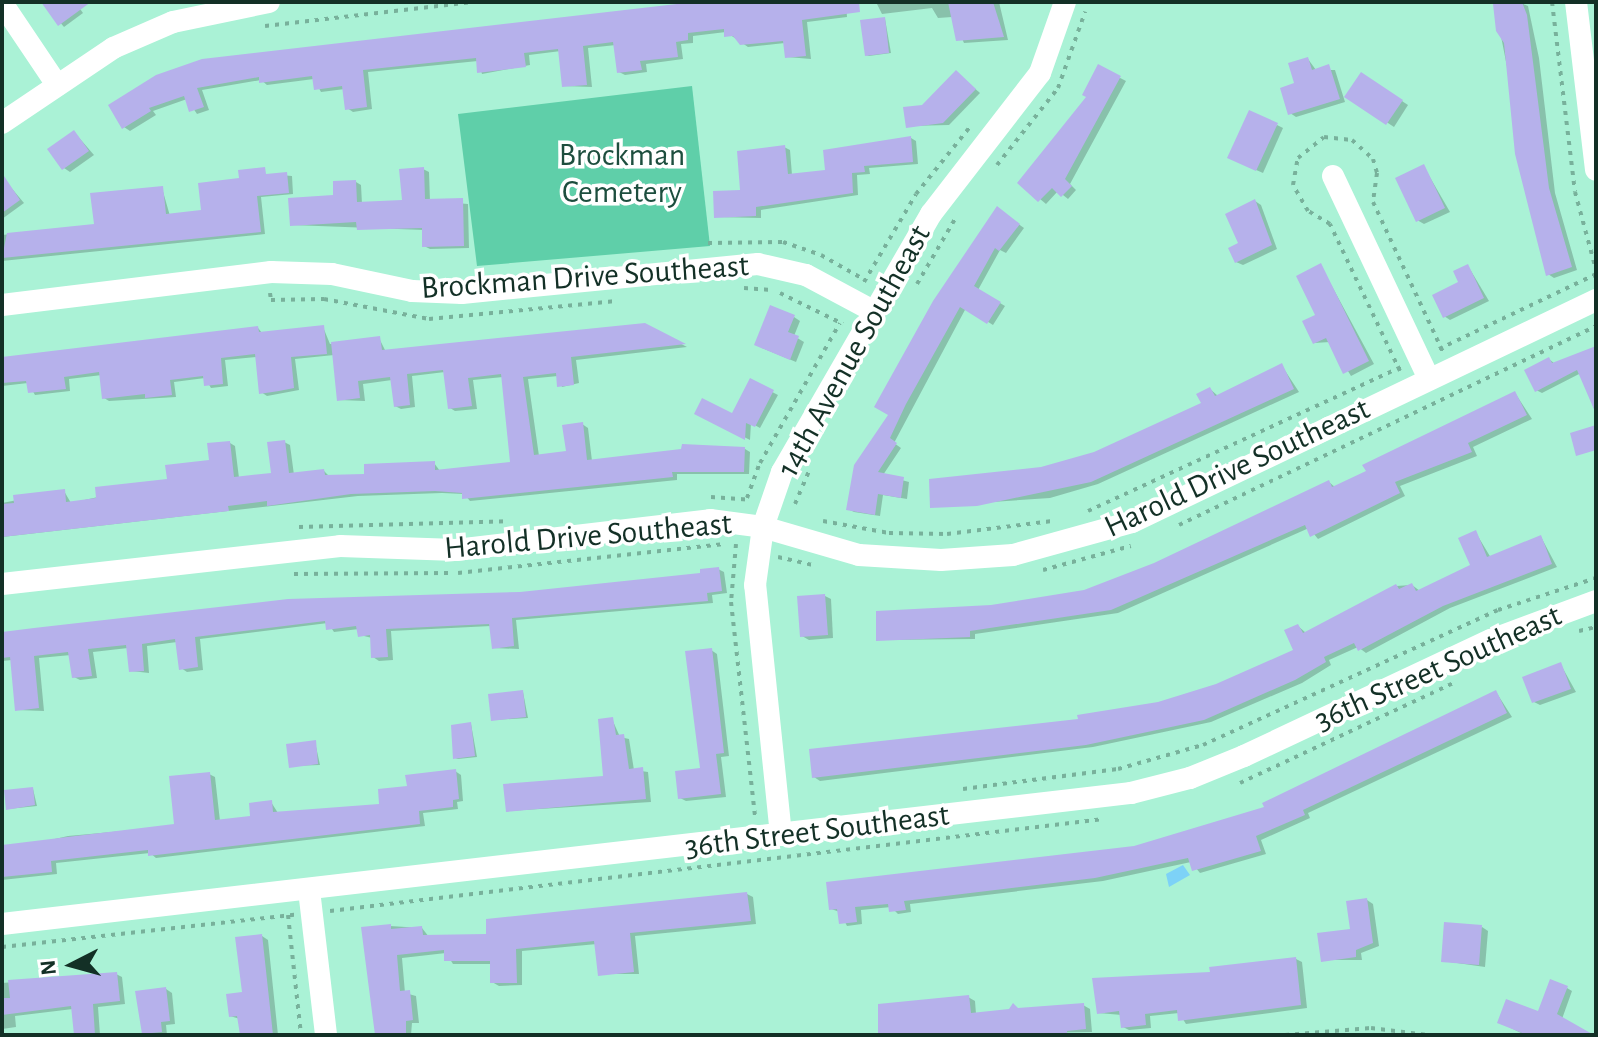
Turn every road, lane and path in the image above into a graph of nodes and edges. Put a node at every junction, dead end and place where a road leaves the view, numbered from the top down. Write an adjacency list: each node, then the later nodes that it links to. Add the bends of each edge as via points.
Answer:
1 (269, 2): 8 (street, via 173,22 113,48)
2 (473, 2): 7 (path)
3 (1065, 2): 18 (street, 14th Avenue Southeast, via 1040,73 1013,114 954,181)
4 (1087, 2): 12 (path, via 1058,88)
5 (1576, 2): 10 (street)
6 (2, 3): 8 (street)
7 (254, 27)
8 (57, 85): 9 (street)
9 (2, 123)
10 (1596, 170)
11 (1333, 176): 22 (street)
12 (986, 177)
13 (963, 207): 15 (path)
14 (1596, 274): 20 (path)
15 (914, 289)
16 (1596, 300): 22 (street, Harold Drive Southeast)
17 (2, 305): 18 (street, Brockman Drive Southeast, via 271,272 332,274 412,291 462,293 758,264 806,275)
18 (873, 311): 34 (street, 14th Avenue Southeast, via 782,472)
19 (845, 315): 25 (path, via 760,463)
20 (1433, 353)
21 (1408, 364): 28 (path, via 1126,497)
22 (1429, 379): 34 (street, Harold Drive Southeast, via 1132,522 1013,555 941,560 859,555)
23 (813, 463): 29 (path)
24 (697, 499): 25 (path)
25 (747, 499): 26 (path); 27 (path)
26 (756, 502)
27 (745, 508)
28 (1085, 511)
29 (792, 513)
30 (522, 519): 33 (path)
31 (815, 519): 32 (path, via 889,533 947,534)
32 (1061, 519)
33 (299, 527)
34 (763, 527): 37 (street, Harold Drive Southeast, via 710,520 456,550 340,546); 41 (street, 14th Avenue Southeast, via 755,585)
35 (738, 538): 40 (path, via 731,602)
36 (1596, 578): 39 (path, via 1511,604 1203,745 1094,773)
37 (2, 584)
38 (1596, 601): 41 (street, 36th Street Southeast, via 1491,640 1190,778 1115,795)
39 (951, 791)
40 (755, 824)
41 (781, 835): 42 (street, 36th Street Southeast)
42 (309, 890): 45 (street, 36th Street Southeast); 48 (street)
43 (297, 914): 44 (path)
44 (288, 915): 46 (path); 47 (path)
45 (2, 924)
46 (2, 947)
47 (301, 1035)
48 (326, 1035)
49 (1285, 1035): 50 (path, via 1371,1028)
50 (1428, 1035)

